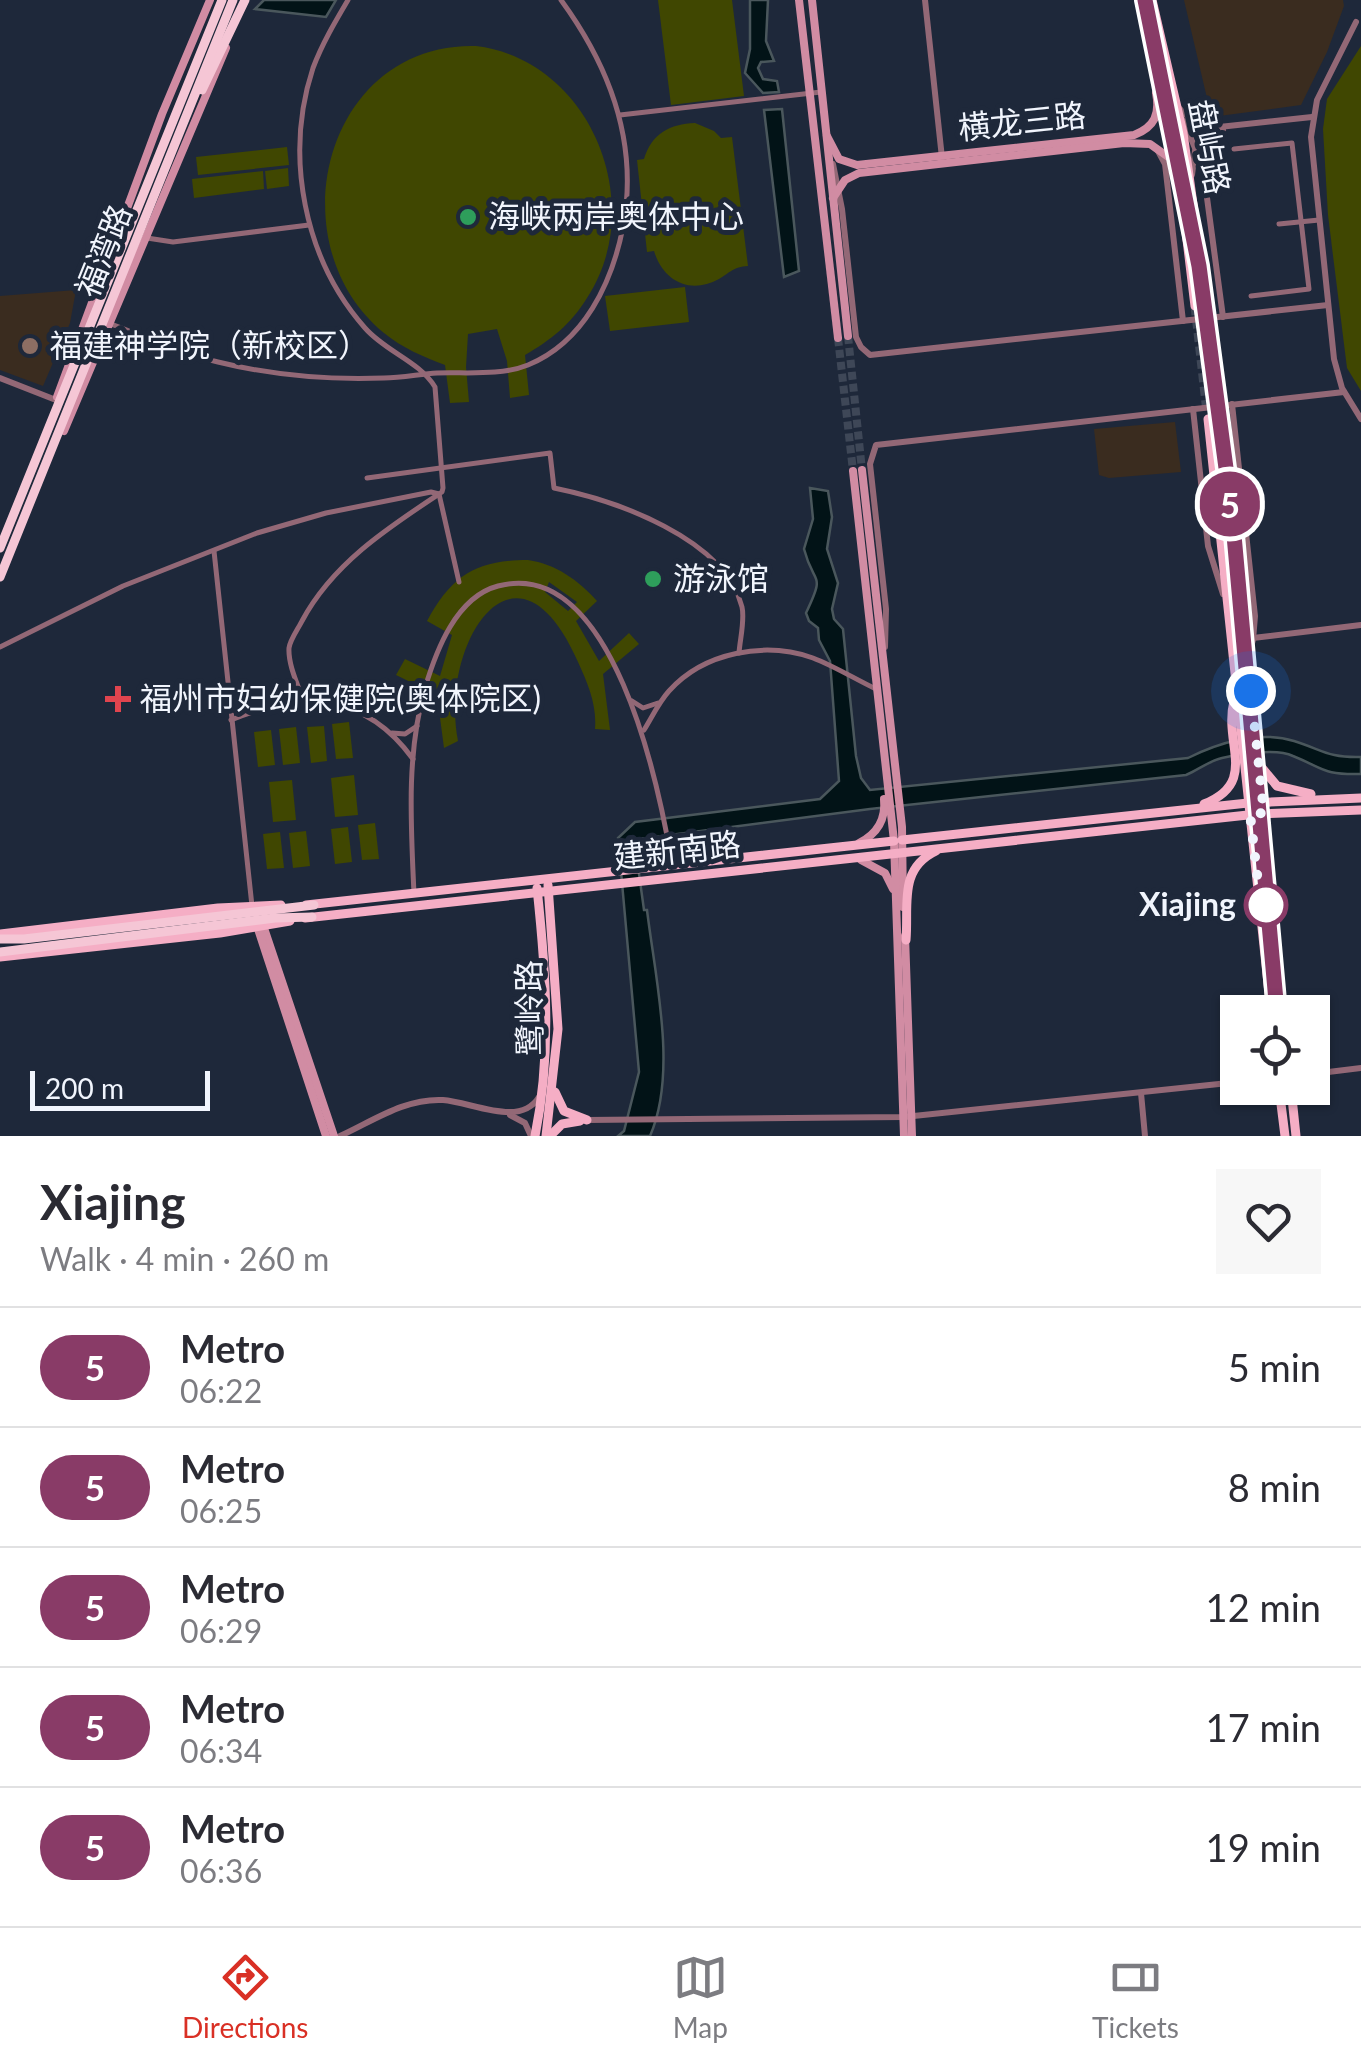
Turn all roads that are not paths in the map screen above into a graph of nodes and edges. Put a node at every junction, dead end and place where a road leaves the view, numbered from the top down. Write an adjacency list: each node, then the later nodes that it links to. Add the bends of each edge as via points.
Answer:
1 (210, 0): 45 (main road)
2 (222, 0): 55 (highway, 福湾路)
3 (234, 0): 28 (highway, 福湾路)
4 (245, 0): 28 (highway); 34 (main road)
5 (348, 0): 33 (street, via 322,46 305,106 300,162)
6 (561, 0): 17 (street, via 598,55)
7 (799, 0): 15 (main road)
8 (812, 0): 14 (main road)
9 (924, 0): 24 (street)
10 (1139, 0): 13 (main road, 盘屿路)
11 (1152, 0): 16 (main road, 盘屿路)
12 (1356, 22): 18 (street)
13 (1150, 44): 24 (main road, 横龙三路, via 1158,111 1144,131); 25 (main road, 盘屿路)
14 (822, 92): 15 (street); 19 (main road)
15 (810, 94): 17 (street); 29 (main road, via 843,337)
16 (1177, 106): 18 (street, via 1210,128); 22 (street); 27 (main road, 盘屿路)
17 (620, 115): 42 (street, via 628,178 622,230 606,282 582,324 520,368)
18 (1312, 119): 20 (street); 30 (street)
19 (827, 136): 24 (main road, 横龙三路, via 848,164); 29 (main road)
20 (1208, 136): 22 (street); 26 (street)
21 (1150, 144): 24 (main road, 横龙三路); 25 (main road); 40 (street, via 1164,164)
22 (1196, 148): 26 (street); 27 (street)
23 (1234, 149): 31 (street, via 1292,143)
24 (942, 160): 29 (main road, 横龙三路, via 859,172)
25 (1176, 162): 38 (main road, 盘屿路)
26 (1203, 168): 39 (street)
27 (1192, 186): 36 (main road, 盘屿路)
28 (156, 187): 57 (highway, 福湾路)
29 (835, 193): 40 (street, via 857,341 870,355)
30 (1319, 220): 31 (street); 37 (street)
31 (1301, 222): 32 (street); 35 (street, via 1308,289)
32 (1278, 224)
33 (309, 225): 34 (street, via 172,242); 42 (street, via 355,316 386,348)
34 (147, 238): 41 (main road)
35 (1251, 296)
36 (1207, 304)
37 (1328, 305): 39 (street); 44 (street)
38 (1195, 306)
39 (1222, 317): 40 (street)
40 (1183, 322)
41 (111, 324): 42 (street, via 254,370); 59 (main road)
42 (427, 374): 51 (street, via 435,387)
43 (0, 378): 45 (street)
44 (1344, 392): 46 (street); 50 (street)
45 (56, 400): 54 (main road)
46 (1232, 404): 47 (street); 62 (street, via 1254,610)
47 (1193, 409): 60 (street, via 1208,546); 65 (street, via 876,446 870,460)
48 (1220, 418): 62 (main road)
49 (1208, 419): 60 (main road)
50 (1361, 419)
51 (441, 466): 52 (street); 53 (street); 64 (street, via 550,453 554,488 602,498 668,528 728,579 742,608)
52 (367, 478)
53 (438, 494): 56 (street, via 326,514); 58 (street); 68 (street, via 362,549 309,609 289,646)
54 (0, 538)
55 (0, 548)
56 (214, 551): 63 (street, via 123,586); 71 (street)
57 (0, 578)
58 (460, 582)
59 (0, 588)
60 (1226, 599): 67 (main road)
61 (1361, 625): 62 (street)
62 (1249, 638): 76 (main road)
63 (0, 647)
64 (739, 653): 66 (street, via 777,650 824,663); 70 (street, via 696,670)
65 (885, 658): 66 (main road, via 858,471); 86 (main road)
66 (876, 689): 75 (main road)
67 (1236, 694): 80 (main road); 82 (main road, via 1234,782)
68 (304, 700): 71 (street); 73 (street, via 348,708)
69 (632, 701): 70 (street, via 647,708); 72 (street, via 607,652 568,606 544,588 508,584 474,598 450,628 425,688); 74 (street)
70 (660, 702): 74 (street)
71 (231, 720): 95 (street)
72 (418, 726): 73 (street, via 406,734); 77 (street)
73 (389, 731): 77 (street)
74 (643, 731): 89 (street)
75 (883, 754): 85 (main road, via 882,821); 86 (main road)
76 (1258, 756): 78 (main road, via 1282,789); 81 (main road)
77 (414, 760): 92 (street)
78 (1349, 798): 79 (main road, 建新南路); 81 (main road, 建新南路)
79 (1361, 798)
80 (1248, 803): 81 (main road, 建新南路); 82 (main road, 建新南路); 84 (main road)
81 (1263, 807): 83 (main road, 建新南路); 84 (main road, 建新南路); 102 (main road)
82 (1190, 809): 86 (main road, 建新南路)
83 (1361, 810)
84 (1250, 814): 87 (main road, 建新南路); 101 (main road)
85 (852, 846): 86 (main road, 建新南路); 89 (main road, 建新南路)
86 (898, 846): 87 (main road, 建新南路); 88 (main road, 建新南路); 93 (main road); 99 (main road)
87 (946, 847): 99 (main road, via 921,858 909,876)
88 (827, 860): 90 (main road, 建新南路); 93 (main road, via 875,864)
89 (672, 865): 90 (main road, 建新南路)
90 (640, 874): 91 (main road, 建新南路)
91 (542, 885): 92 (main road, 建新南路); 96 (main road, 建新南路); 103 (main road, 鹭岭路); 107 (main road, 鹭岭路, via 558,997)
92 (414, 894): 94 (main road, 建新南路)
93 (896, 900): 112 (main road)
94 (314, 904): 95 (main road, 建新南路); 98 (highway, via 24,939)
95 (252, 906): 98 (main road, 建新南路)
96 (312, 917): 97 (main road, 建新南路); 100 (highway)
97 (260, 926): 100 (main road, 建新南路); 114 (main road); 115 (main road)
98 (0, 935)
99 (906, 940): 112 (main road)
100 (0, 956)
101 (1269, 995)
102 (1281, 995)
103 (546, 1062): 111 (street, via 534,1105); 116 (main road, 鹭岭路)
104 (1361, 1068): 105 (street)
105 (1330, 1072)
106 (1220, 1084): 108 (street)
107 (554, 1086): 113 (main road, via 564,1112); 117 (main road, 鹭岭路)
108 (1141, 1093): 112 (street); 120 (street)
109 (1281, 1105): 121 (main road)
110 (1293, 1105): 122 (main road)
111 (499, 1111): 115 (street, via 419,1102); 116 (street, via 518,1118)
112 (908, 1117): 113 (street); 118 (main road); 119 (main road)
113 (587, 1120): 117 (main road, via 562,1124)
114 (326, 1136)
115 (337, 1136)
116 (533, 1136)
117 (548, 1136)
118 (904, 1136)
119 (912, 1136)
120 (1145, 1136)
121 (1285, 1136)
122 (1296, 1136)

